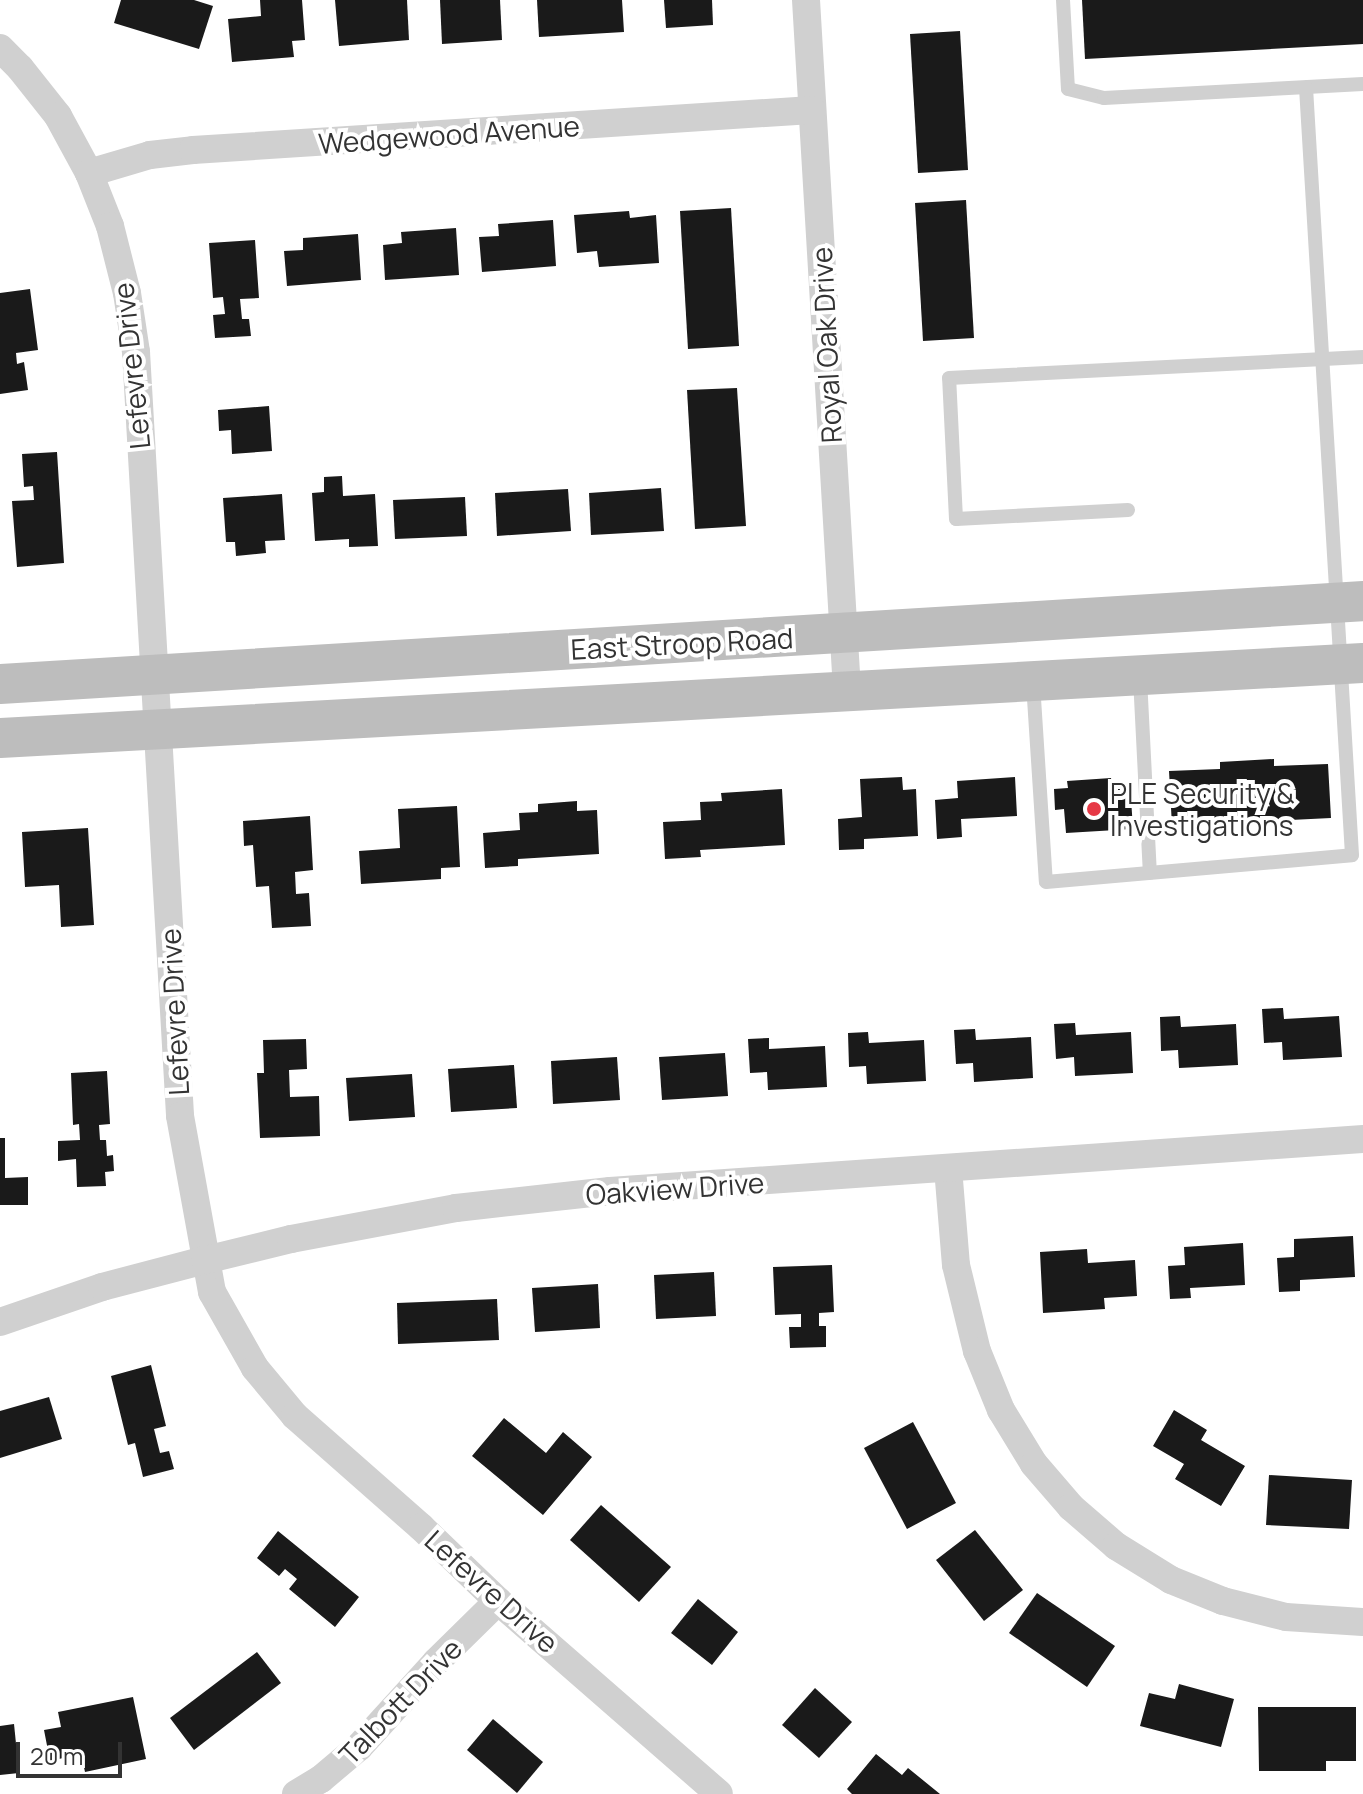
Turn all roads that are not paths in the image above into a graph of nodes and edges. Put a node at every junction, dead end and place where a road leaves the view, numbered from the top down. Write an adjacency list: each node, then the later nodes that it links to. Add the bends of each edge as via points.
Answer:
1 (806, 0): 6 (street, Royal Oak Drive)
2 (1063, 0): 5 (lane, via 1068,89 1104,98)
3 (0, 48): 7 (street, Lefevre Drive, via 58,116)
4 (1363, 84): 5 (lane)
5 (1306, 87): 9 (lane)
6 (812, 110): 7 (street, Wedgewood Avenue, via 193,150 150,155); 12 (street, Royal Oak Drive)
7 (89, 173): 14 (street, Lefevre Drive, via 110,226 136,352)
8 (1363, 357): 9 (lane)
9 (1321, 359): 10 (lane, via 949,378 956,519); 11 (lane)
10 (1128, 510)
11 (1349, 602): 12 (main road, East Stroop Road); 13 (lane)
12 (843, 634): 14 (main road, East Stroop Road); 18 (street, Royal Oak Drive)
13 (1351, 664): 15 (main road, East Stroop Road); 21 (lane, via 1352,855)
14 (153, 675): 17 (main road, East Stroop Road); 19 (street, Lefevre Drive)
15 (1140, 676): 16 (main road, East Stroop Road); 21 (lane)
16 (1033, 681): 18 (main road, East Stroop Road); 21 (lane, via 1046,882)
17 (0, 684)
18 (847, 690): 19 (main road, East Stroop Road)
19 (156, 729): 20 (main road, East Stroop Road); 24 (street, Lefevre Drive, via 180,1116)
20 (0, 738)
21 (1150, 873)
22 (1363, 1139): 23 (street, Oakview Drive)
23 (948, 1168): 24 (street, Oakview Drive, via 610,1191 456,1208); 27 (street, via 956,1265 977,1351 1001,1410 1034,1464 1071,1507 1116,1546 1171,1580 1223,1601 1286,1617)
24 (205, 1260): 25 (street, Oakview Drive); 26 (street, Lefevre Drive, via 222,1313 255,1368 295,1416)
25 (0, 1322)
26 (498, 1601): 28 (street, Talbott Drive, via 359,1747); 29 (street, Lefevre Drive)
27 (1363, 1622)
28 (296, 1794)
29 (719, 1794)

